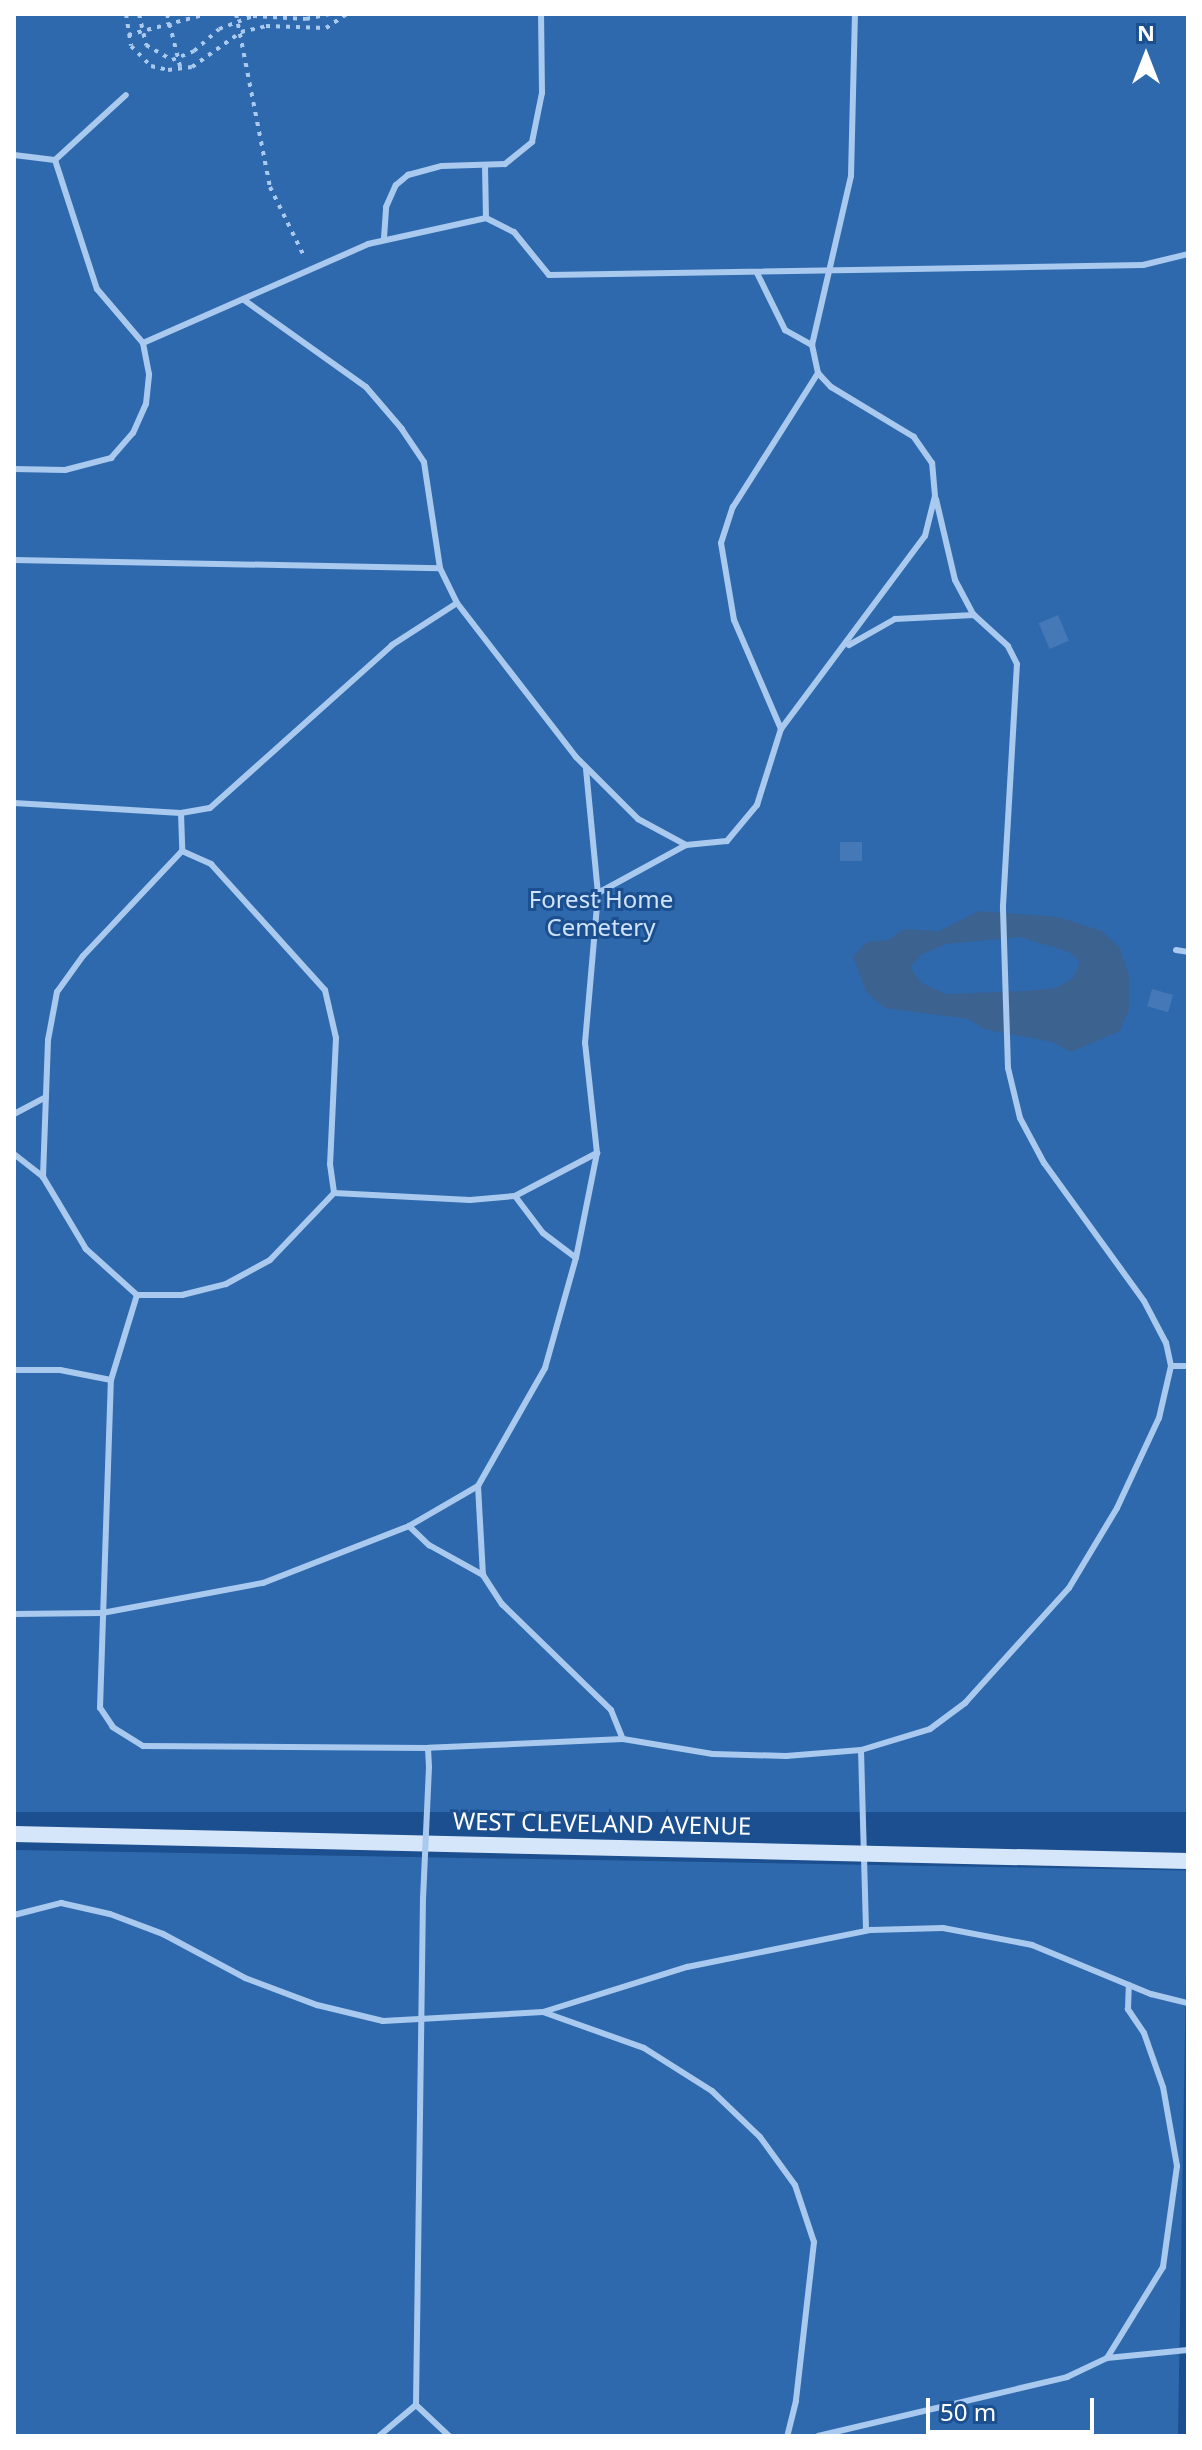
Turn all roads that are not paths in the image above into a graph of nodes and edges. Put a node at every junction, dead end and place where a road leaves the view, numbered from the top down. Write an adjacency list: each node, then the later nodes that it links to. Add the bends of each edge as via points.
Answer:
1 (541, 14): 6 (lane, via 539,123 520,156)
2 (855, 14): 10 (lane, via 851,176)
3 (126, 95): 5 (lane)
4 (14, 155): 5 (lane)
5 (55, 160): 13 (lane, via 97,289)
6 (485, 166): 7 (lane); 8 (lane, via 442,166 408,175 396,185 386,207)
7 (486, 218): 8 (lane); 11 (lane, via 514,232 549,275)
8 (384, 238): 12 (lane)
9 (1188, 254): 10 (lane, via 1143,265)
10 (831, 272): 11 (lane); 14 (lane)
11 (757, 273): 14 (lane, via 785,330)
12 (244, 300): 13 (lane); 19 (lane, via 366,387 402,429 424,462)
13 (143, 343): 16 (lane, via 149,374 146,404 133,433 111,458 65,470)
14 (812, 345): 15 (lane)
15 (818, 373): 17 (lane, via 831,387 914,437 932,463); 23 (lane, via 733,507 721,543 734,620)
16 (14, 469)
17 (935, 496): 21 (lane, via 955,580); 22 (lane, via 925,536)
18 (14, 560): 19 (lane)
19 (440, 568): 20 (lane)
20 (457, 603): 24 (lane); 26 (lane, via 392,645 210,808)
21 (974, 615): 22 (lane, via 895,619); 41 (lane, via 1008,646 1020,680 1006,868 1007,1048 1020,1118 1044,1163 1144,1301 1166,1343)
22 (849, 645): 23 (lane)
23 (781, 729): 27 (lane, via 757,805 727,841)
24 (586, 769): 27 (lane, via 638,819); 29 (lane)
25 (14, 803): 26 (lane)
26 (181, 813): 28 (lane)
27 (686, 845): 29 (lane)
28 (182, 851): 32 (lane, via 83,956 57,992); 37 (lane, via 211,864 325,990 336,1038 330,1164)
29 (598, 893): 34 (lane, via 585,1043)
30 (1176, 950): 31 (lane)
31 (1188, 952)
32 (46, 1097): 33 (lane); 36 (lane)
33 (14, 1114)
34 (597, 1153): 38 (lane); 39 (lane)
35 (14, 1154): 36 (lane)
36 (43, 1177): 40 (lane, via 86,1249)
37 (334, 1193): 38 (lane, via 470,1200); 40 (lane, via 270,1260 226,1284 182,1295)
38 (515, 1196): 39 (lane, via 543,1233)
39 (576, 1258): 45 (lane, via 545,1368)
40 (137, 1295): 44 (lane)
41 (1171, 1366): 42 (lane); 52 (lane, via 1159,1418 1123,1496 1069,1588 965,1703 930,1729)
42 (1188, 1366)
43 (14, 1370): 44 (lane, via 60,1370)
44 (111, 1380): 48 (lane)
45 (478, 1486): 46 (lane); 47 (lane)
46 (409, 1526): 47 (lane, via 429,1545); 48 (lane, via 263,1583)
47 (483, 1575): 50 (lane, via 502,1604 611,1710)
48 (102, 1613): 49 (lane); 51 (lane, via 100,1708 113,1727 143,1746)
49 (14, 1614)
50 (623, 1739): 51 (lane); 52 (lane, via 713,1754)
51 (428, 1748): 61 (lane, bridge)
52 (861, 1750): 54 (lane)
53 (14, 1834): 54 (street, WEST CLEVELAND AVENUE)
54 (865, 1854): 55 (street, WEST CLEVELAND AVENUE); 57 (lane)
55 (1188, 1861)
56 (14, 1915): 61 (lane, via 61,1903 110,1914 245,1978 317,2005 383,2021)
57 (866, 1930): 58 (lane, via 943,1928 1032,1945); 60 (lane, via 687,1967)
58 (1129, 1985): 59 (lane); 63 (lane, via 1128,2009 1144,2033 1163,2087 1177,2166 1163,2267)
59 (1188, 2003)
60 (543, 2012): 61 (lane); 68 (lane, via 644,2048 712,2091 760,2137 795,2185 814,2242 811,2294)
61 (422, 2019): 64 (lane)
62 (1188, 2350): 63 (lane)
63 (1107, 2358): 65 (lane, via 1067,2377)
64 (416, 2405): 66 (lane); 67 (lane)
65 (822, 2435)
66 (379, 2436)
67 (449, 2436)
68 (787, 2436)

